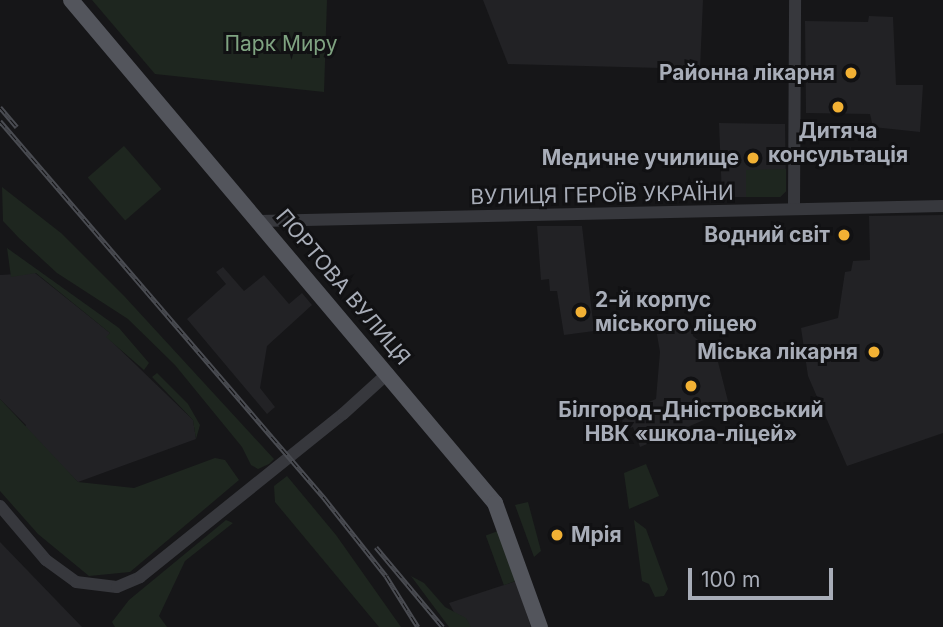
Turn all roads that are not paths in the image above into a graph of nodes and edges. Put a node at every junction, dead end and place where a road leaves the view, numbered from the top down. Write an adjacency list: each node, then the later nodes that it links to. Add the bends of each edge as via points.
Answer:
1 (71, 0): 5 (main road, ПОРТОВА ВУЛИЦЯ)
2 (795, 0): 4 (street)
3 (943, 206): 4 (street, ВУЛИЦЯ ГЕРОЇВ УКРАЇНИ)
4 (794, 207): 5 (street, ВУЛИЦЯ ГЕРОЇВ УКРАЇНИ, via 794,211)
5 (259, 221): 6 (main road, ПОРТОВА ВУЛИЦЯ)
6 (388, 373): 7 (street, via 344,414 140,577 117,587 76,582 46,560); 8 (main road, ПОРТОВА ВУЛИЦЯ, via 495,503)
7 (0, 506)
8 (540, 627)

